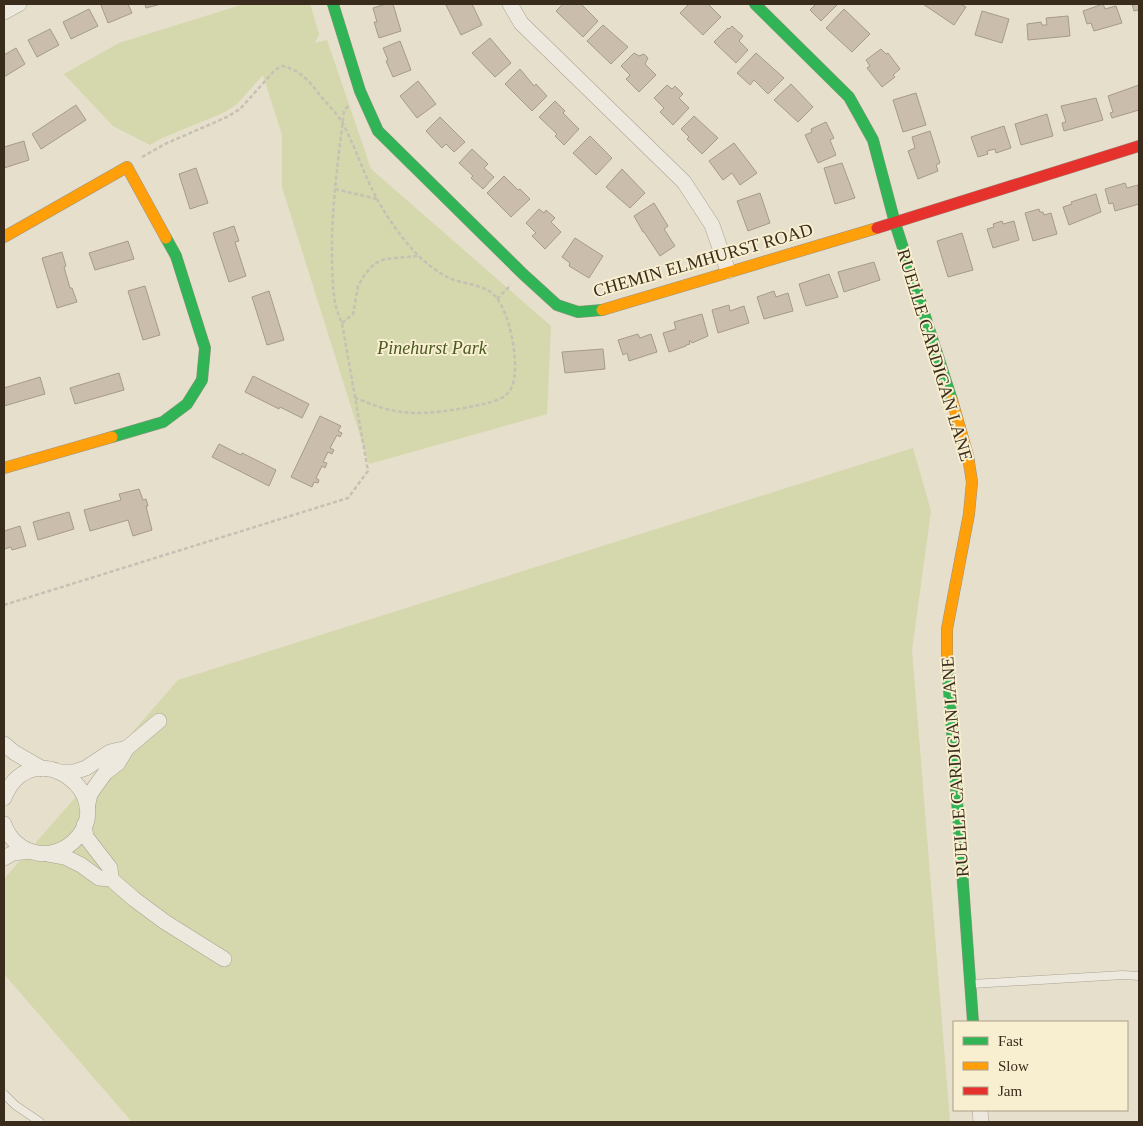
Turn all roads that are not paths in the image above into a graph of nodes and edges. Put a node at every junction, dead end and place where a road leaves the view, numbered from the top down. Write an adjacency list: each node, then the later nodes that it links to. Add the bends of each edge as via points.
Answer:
1 (19, 4): 5 (street)
2 (333, 4): 9 (street, CHEMIN ELMHURST ROAD, via 360,91 378,131 557,305 578,312 602,310)
3 (510, 4): 9 (street, via 521,23 684,182 712,225)
4 (755, 4): 7 (street, RUELLE CARDIGAN LANE, via 848,97 873,140)
5 (4, 12)
6 (1139, 146): 7 (street, CHEMIN ELMHURST ROAD)
7 (895, 222): 9 (street, CHEMIN ELMHURST ROAD); 26 (street, RUELLE CARDIGAN LANE, via 950,392 972,482 947,629)
8 (4, 237): 10 (street, via 127,167 176,256 205,348 202,380 187,404 163,422)
9 (728, 271)
10 (4, 468)
11 (159, 721): 13 (street)
12 (4, 744): 14 (street)
13 (127, 748): 15 (street, via 110,752 86,768); 17 (street, via 118,763 95,786)
14 (43, 769): 15 (street); 16 (street, via 19,777)
15 (59, 772): 17 (street, via 78,786)
16 (4, 796)
17 (86, 809): 19 (street)
18 (4, 824): 20 (street, via 16,843)
19 (84, 825): 21 (street, via 70,845); 23 (street, via 86,837 110,868)
20 (30, 851): 21 (street); 22 (street)
21 (47, 853): 23 (street, via 65,857 99,878)
22 (4, 858)
23 (111, 880): 24 (street, via 165,922)
24 (224, 959)
25 (1139, 976): 26 (lane)
26 (970, 984): 27 (street, RUELLE CARDIGAN LANE)
27 (973, 1021)
28 (4, 1094): 29 (lane)
29 (40, 1122)

